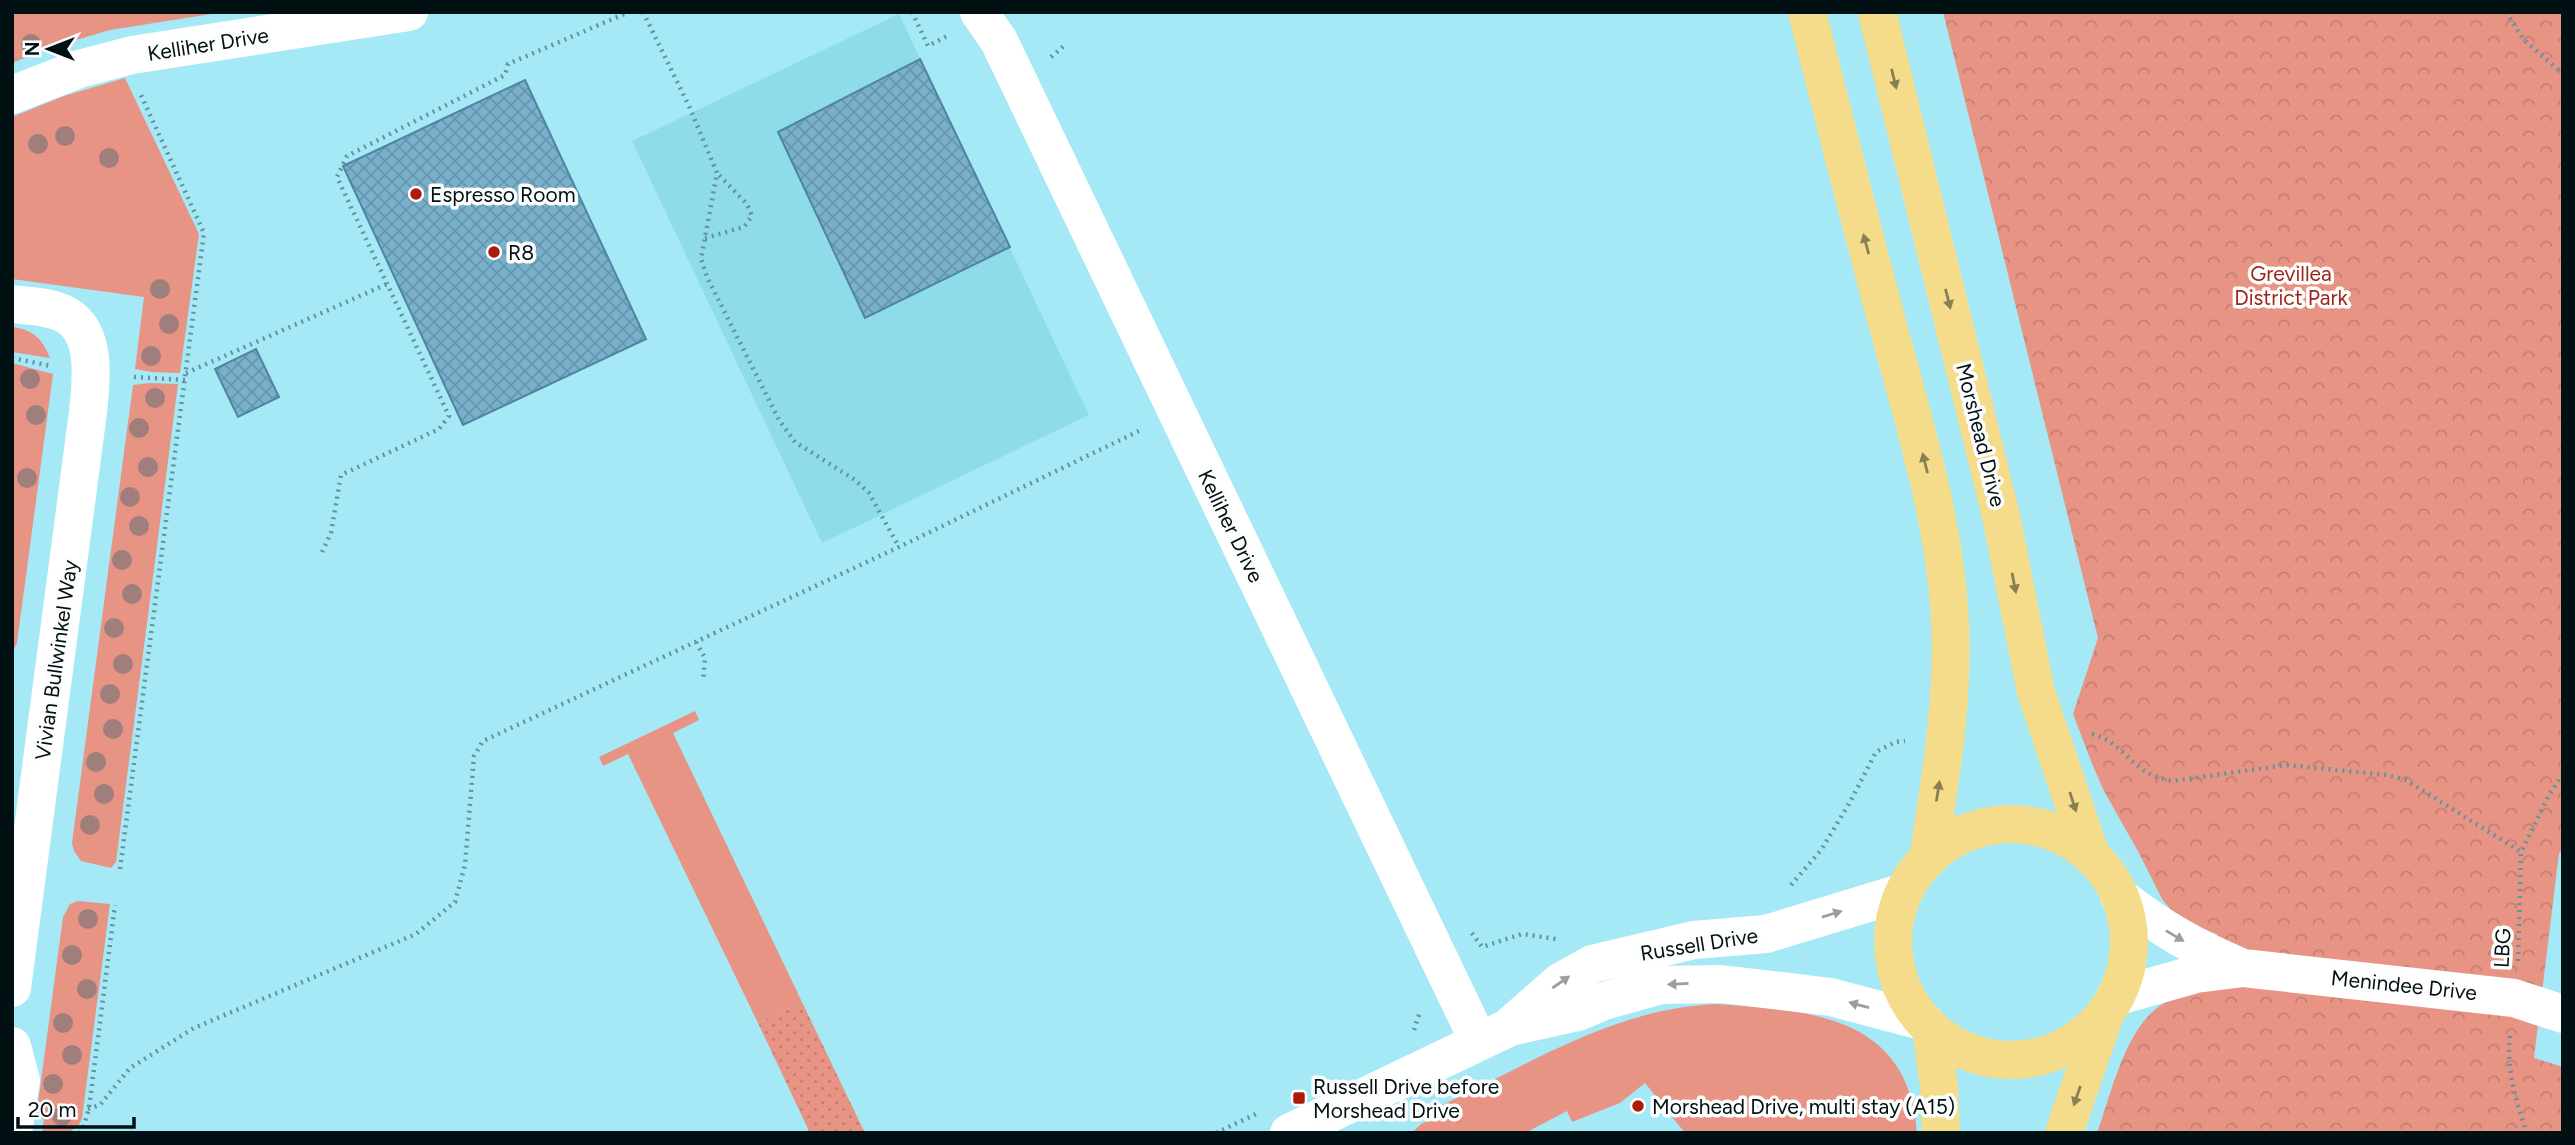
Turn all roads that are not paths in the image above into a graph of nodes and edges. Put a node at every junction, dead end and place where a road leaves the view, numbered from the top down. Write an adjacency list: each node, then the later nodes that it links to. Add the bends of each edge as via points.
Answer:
1 (409, 12): 5 (street, Kelliher Drive)
2 (1807, 12): 9 (main road, one-way to 2, via 1950,664 1945,568 1927,470)
3 (1877, 12): 8 (main road, Morshead Drive, one-way to 8, via 2001,516 2036,692)
4 (967, 22): 17 (street, Kelliher Drive, via 991,27 999,41)
5 (273, 23): 6 (street, Kelliher Drive, via 79,69)
6 (12, 95)
7 (12, 304): 13 (street, Vivian Bullwinkel Way, via 63,313 75,322 89,350 90,363 88,412)
8 (2091, 856): 9 (main road, via 2058,834 2019,824 1960,835); 11 (main road)
9 (1928, 859): 10 (main road)
10 (1904, 892): 16 (main road, via 1894,930 1897,970 1903,989); 17 (street, Russell Drive, one-way to 10, via 1560,982 1592,964 1694,940 1766,934)
11 (2119, 896): 12 (street, Menindee Drive, one-way to 12, via 2193,947); 14 (main road, via 2129,944 2122,980)
12 (2243, 968): 14 (street, Menindee Drive, via 2196,974); 15 (street, Menindee Drive, via 2514,998)
13 (12, 988)
14 (2111, 1004): 16 (main road, via 2080,1038 2049,1054 2022,1059 1978,1055 1945,1040); 22 (main road, one-way to 22)
15 (2563, 1014)
16 (1928, 1025): 17 (street, Russell Drive, one-way to 17, via 1831,998 1696,983 1631,992 1578,1012); 21 (main road)
17 (1494, 1034): 19 (street, Russell Drive)
18 (12, 1046): 20 (street, via 21,1080)
19 (1276, 1122)
20 (13, 1133)
21 (1941, 1133)
22 (2064, 1133)

